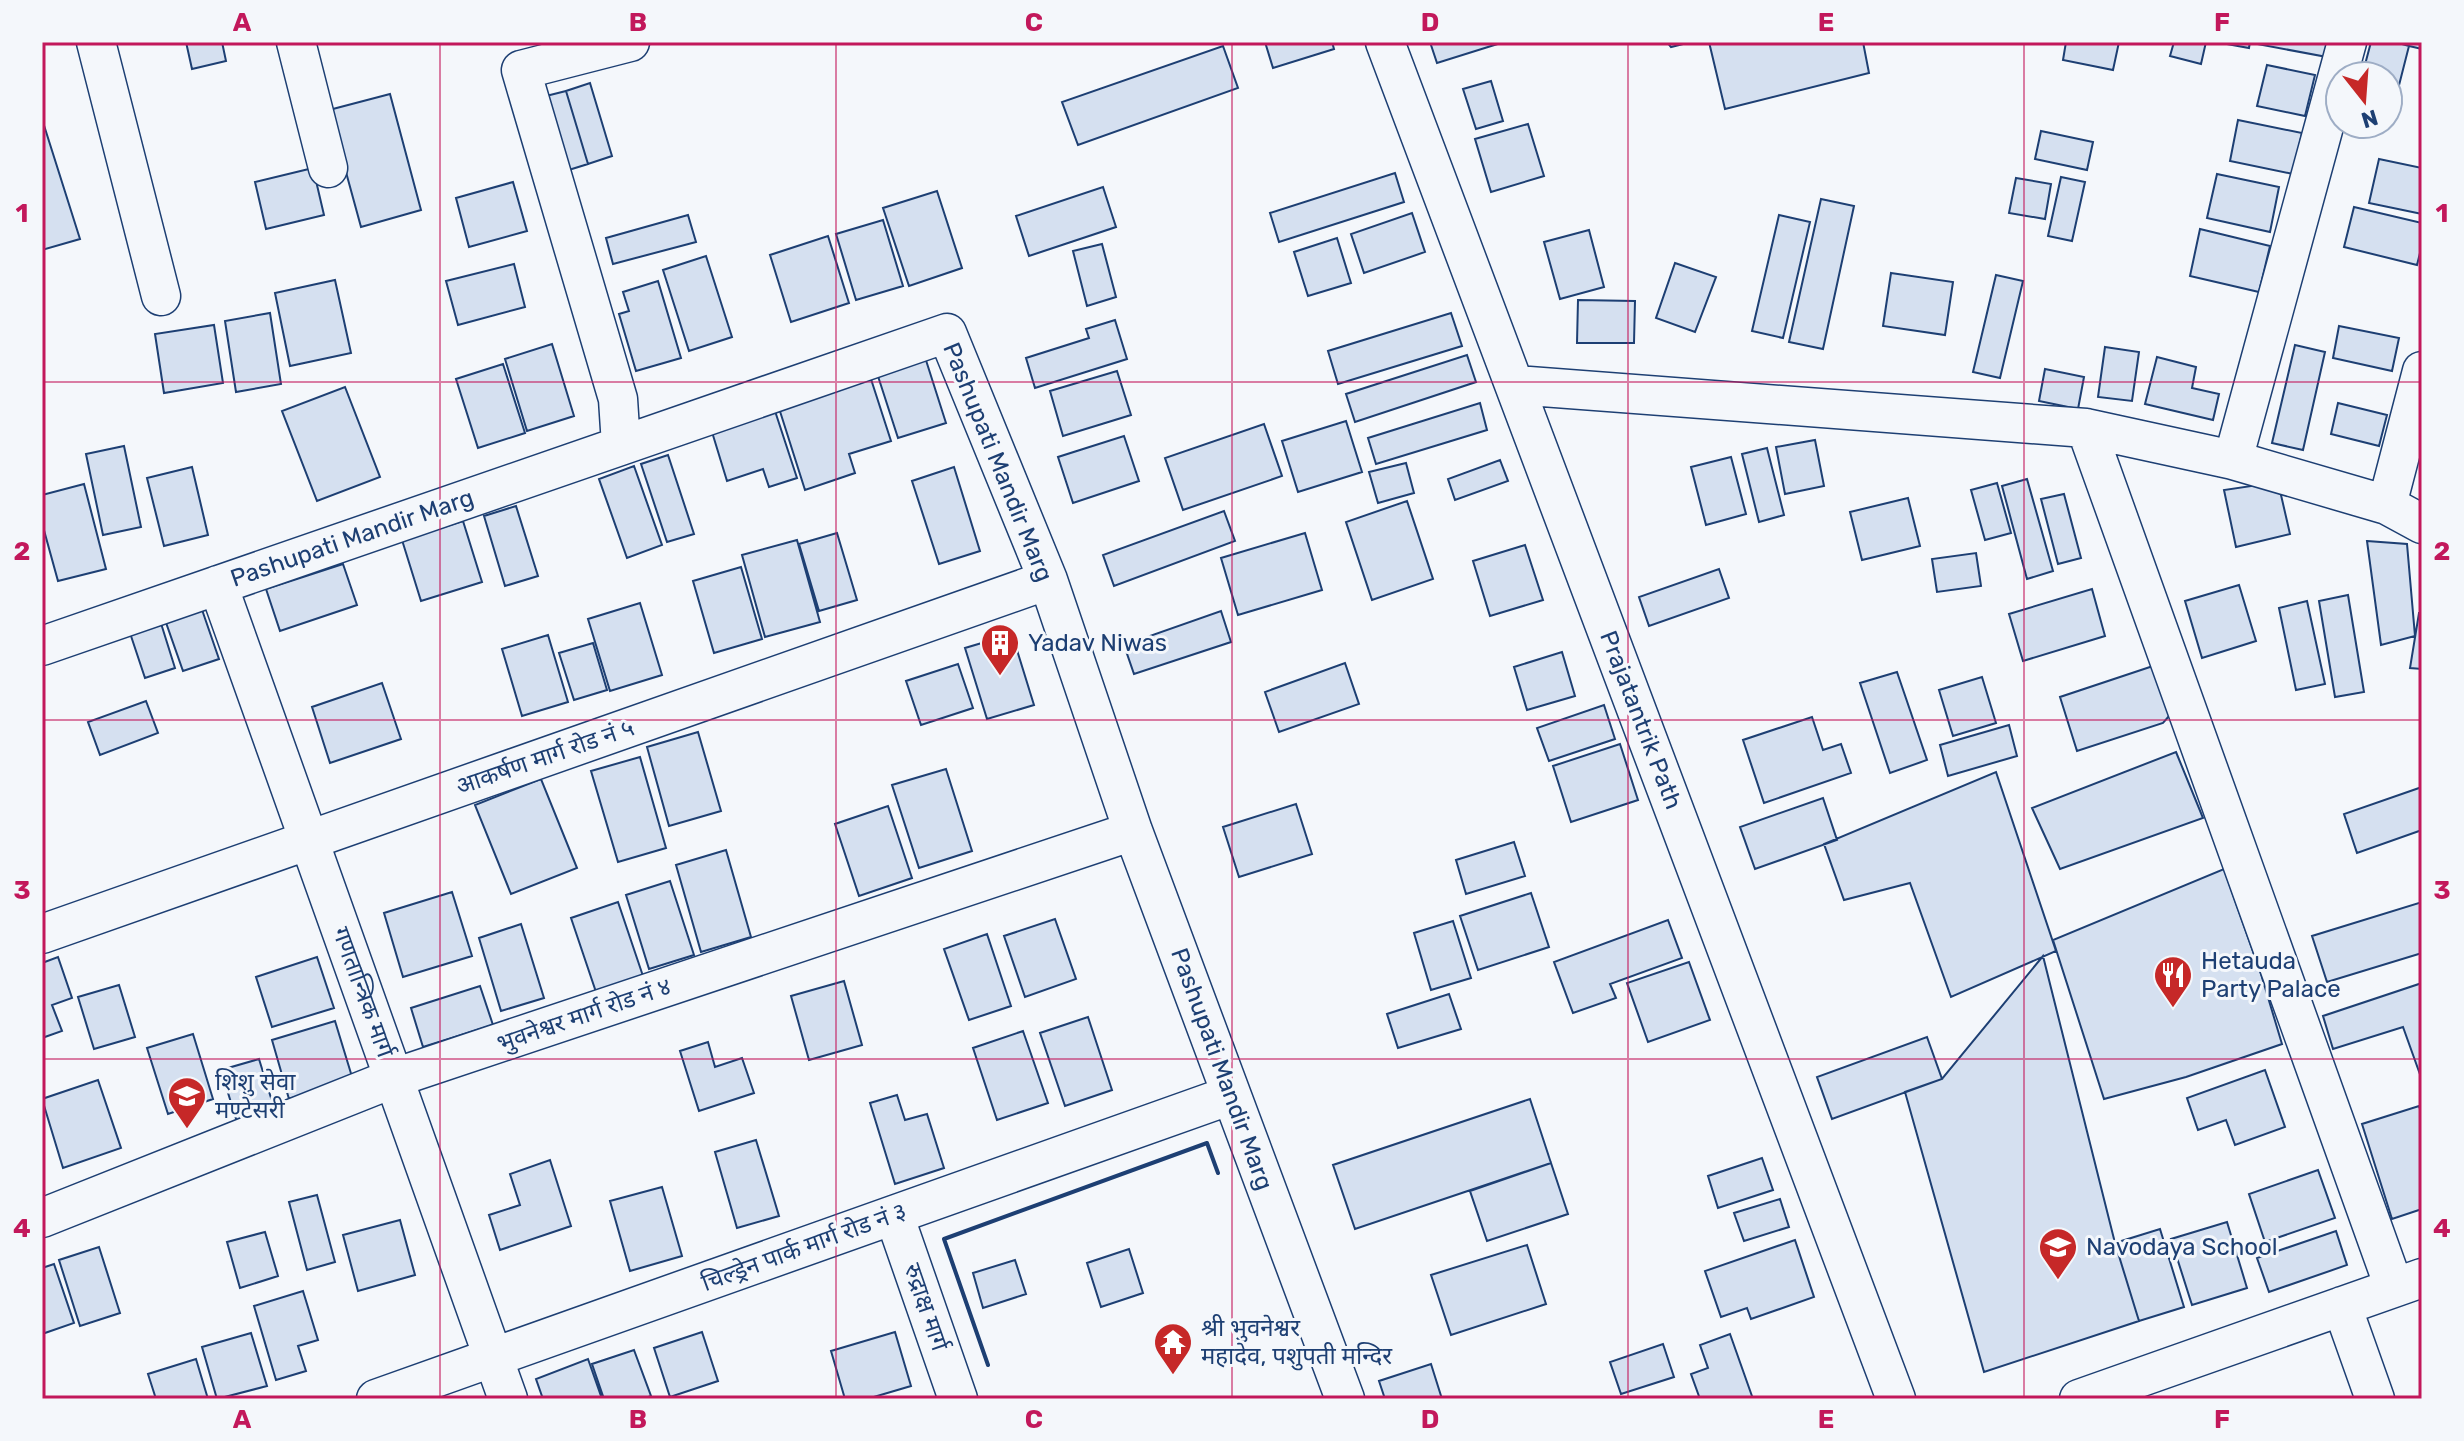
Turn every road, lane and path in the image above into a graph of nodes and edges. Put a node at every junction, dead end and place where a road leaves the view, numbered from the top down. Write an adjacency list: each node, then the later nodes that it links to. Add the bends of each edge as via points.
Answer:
1 (96, 42): 7 (street)
2 (296, 42): 6 (street)
3 (630, 42): 11 (street, via 521,70 618,399)
4 (1385, 42): 9 (street, Prajatantrik Path)
5 (2347, 42): 12 (street)
6 (328, 168)
7 (161, 296)
8 (2422, 371): 13 (street)
9 (1515, 385): 10 (street); 32 (street, Prajatantrik Path)
10 (2086, 428): 12 (street); 25 (street)
11 (621, 445): 15 (street, Pashupati Mandir Marg, via 947,333); 16 (street, Pashupati Mandir Marg)
12 (2233, 460): 13 (street)
13 (2387, 505): 14 (street)
14 (2422, 524)
15 (1048, 580): 18 (street, Pashupati Mandir Marg); 19 (street, आकर्षण मार्ग रोड नं ५)
16 (218, 585): 17 (street, Pashupati Mandir Marg); 19 (street, गणतान्त्रिक मार्ग)
17 (42, 646)
18 (1133, 831): 21 (street, भुवनेश्वर मार्ग रोड नं ४); 22 (street, Pashupati Mandir Marg)
19 (309, 841): 20 (street, आकर्षण मार्ग रोड नं ५); 21 (street, गणतान्त्रिक मार्ग)
20 (42, 934)
21 (394, 1078): 24 (street, भुवनेश्वर मार्ग रोड नं ४); 27 (street, गणतान्त्रिक मार्ग)
22 (1231, 1095): 23 (street, चिल्ड्रेन पार्क मार्ग रोड नं ३); 31 (street, Pashupati Mandir Marg)
23 (894, 1215): 27 (street, चिल्ड्रेन पार्क मार्ग रोड नं ३); 30 (street, रुद्राक्ष मार्ग)
24 (42, 1218)
25 (2408, 1283): 26 (street)
26 (2342, 1306): 33 (street); 34 (street)
27 (493, 1357): 28 (street, चिल्ड्रेन पार्क मार्ग रोड नं ३); 29 (street, गणतान्त्रिक मार्ग)
28 (376, 1399)
29 (508, 1399)
30 (958, 1399)
31 (1345, 1399)
32 (1896, 1399)
33 (2079, 1399)
34 (2375, 1399)

